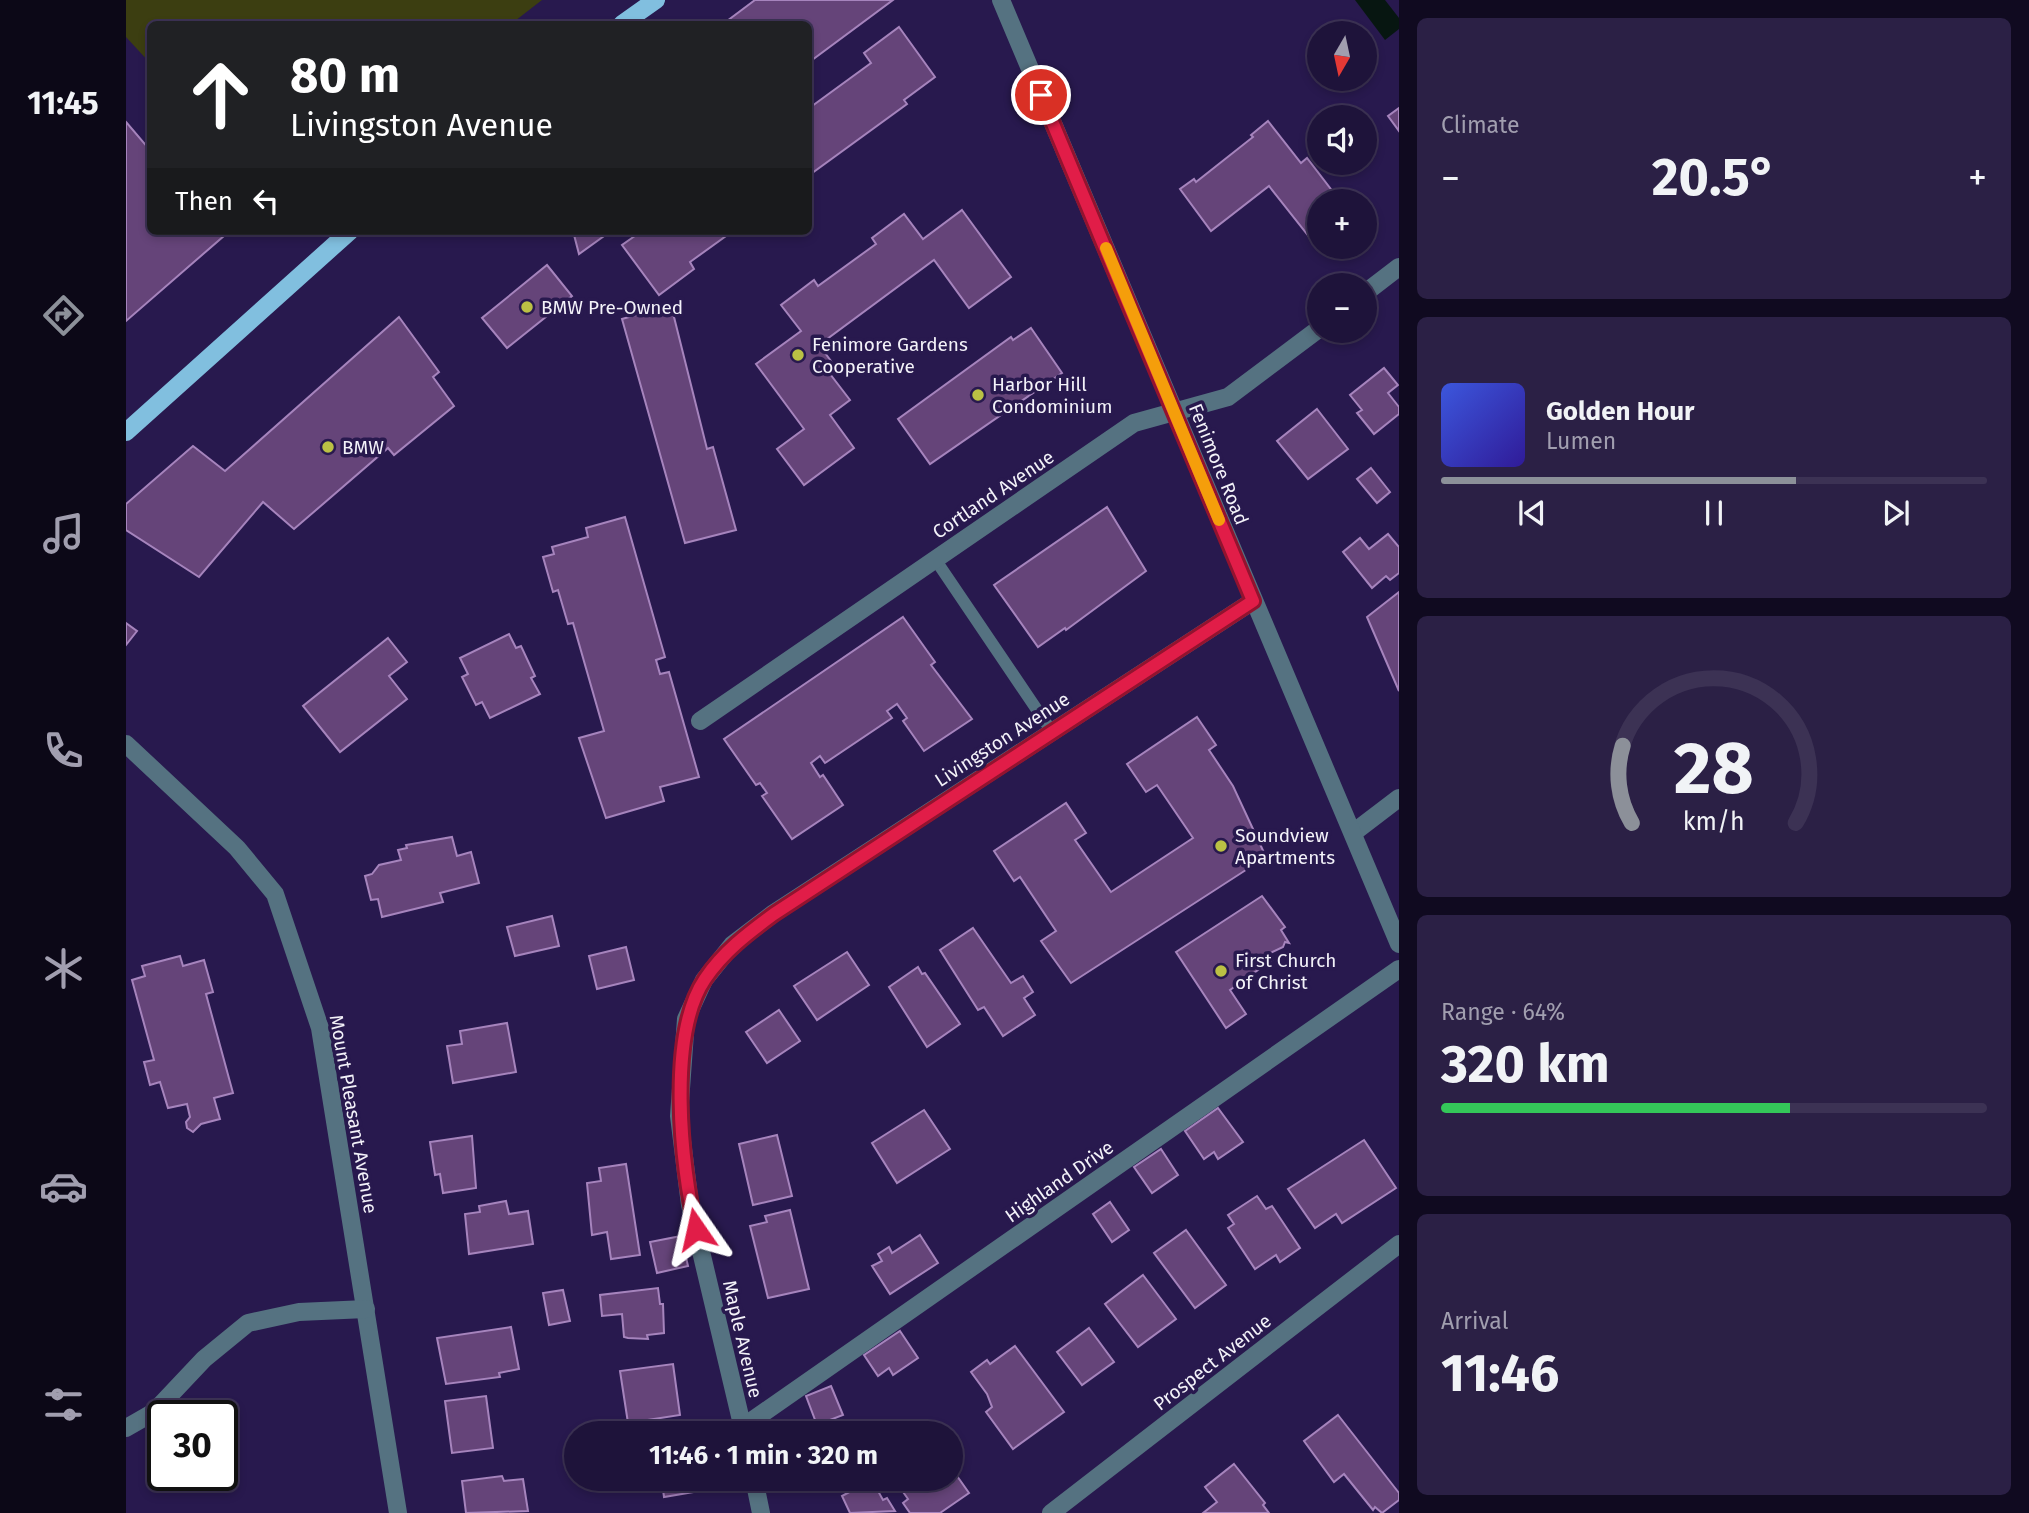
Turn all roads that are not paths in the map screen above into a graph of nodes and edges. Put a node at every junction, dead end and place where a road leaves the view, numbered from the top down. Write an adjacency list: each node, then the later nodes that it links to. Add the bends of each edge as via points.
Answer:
1 (656, 0): 3 (main road)
2 (1002, 0): 8 (street, Fenimore Road)
3 (626, 21)
4 (345, 235): 9 (main road)
5 (1399, 267): 6 (street)
6 (1377, 284)
7 (1307, 338): 8 (street, Cortland Avenue, via 1228,397)
8 (1175, 412): 10 (street, Cortland Avenue, via 1135,423); 11 (street, Fenimore Road)
9 (126, 432)
10 (935, 559): 12 (street, Cortland Avenue); 13 (lane)
11 (1253, 601): 13 (street, Livingston Avenue); 16 (street, Fenimore Road)
12 (700, 721)
13 (1052, 732): 17 (street, Livingston Avenue)
14 (126, 744): 21 (street, Mount Pleasant Avenue, via 237,848 275,894 320,1028)
15 (1399, 798): 16 (street)
16 (1353, 833): 18 (street, Fenimore Road)
17 (774, 914): 22 (street, Maple Avenue, via 732,946 704,980 687,1019 679,1116 690,1205)
18 (1399, 944)
19 (1399, 969): 23 (street, Highland Drive)
20 (1399, 1244): 28 (street, Prospect Avenue)
21 (366, 1309): 24 (street, via 299,1312 248,1323 204,1359 154,1412); 26 (street, Mount Pleasant Avenue)
22 (741, 1421)
23 (756, 1421)
24 (126, 1428)
25 (756, 1491): 27 (street)
26 (398, 1513)
27 (761, 1513)
28 (1051, 1513)

